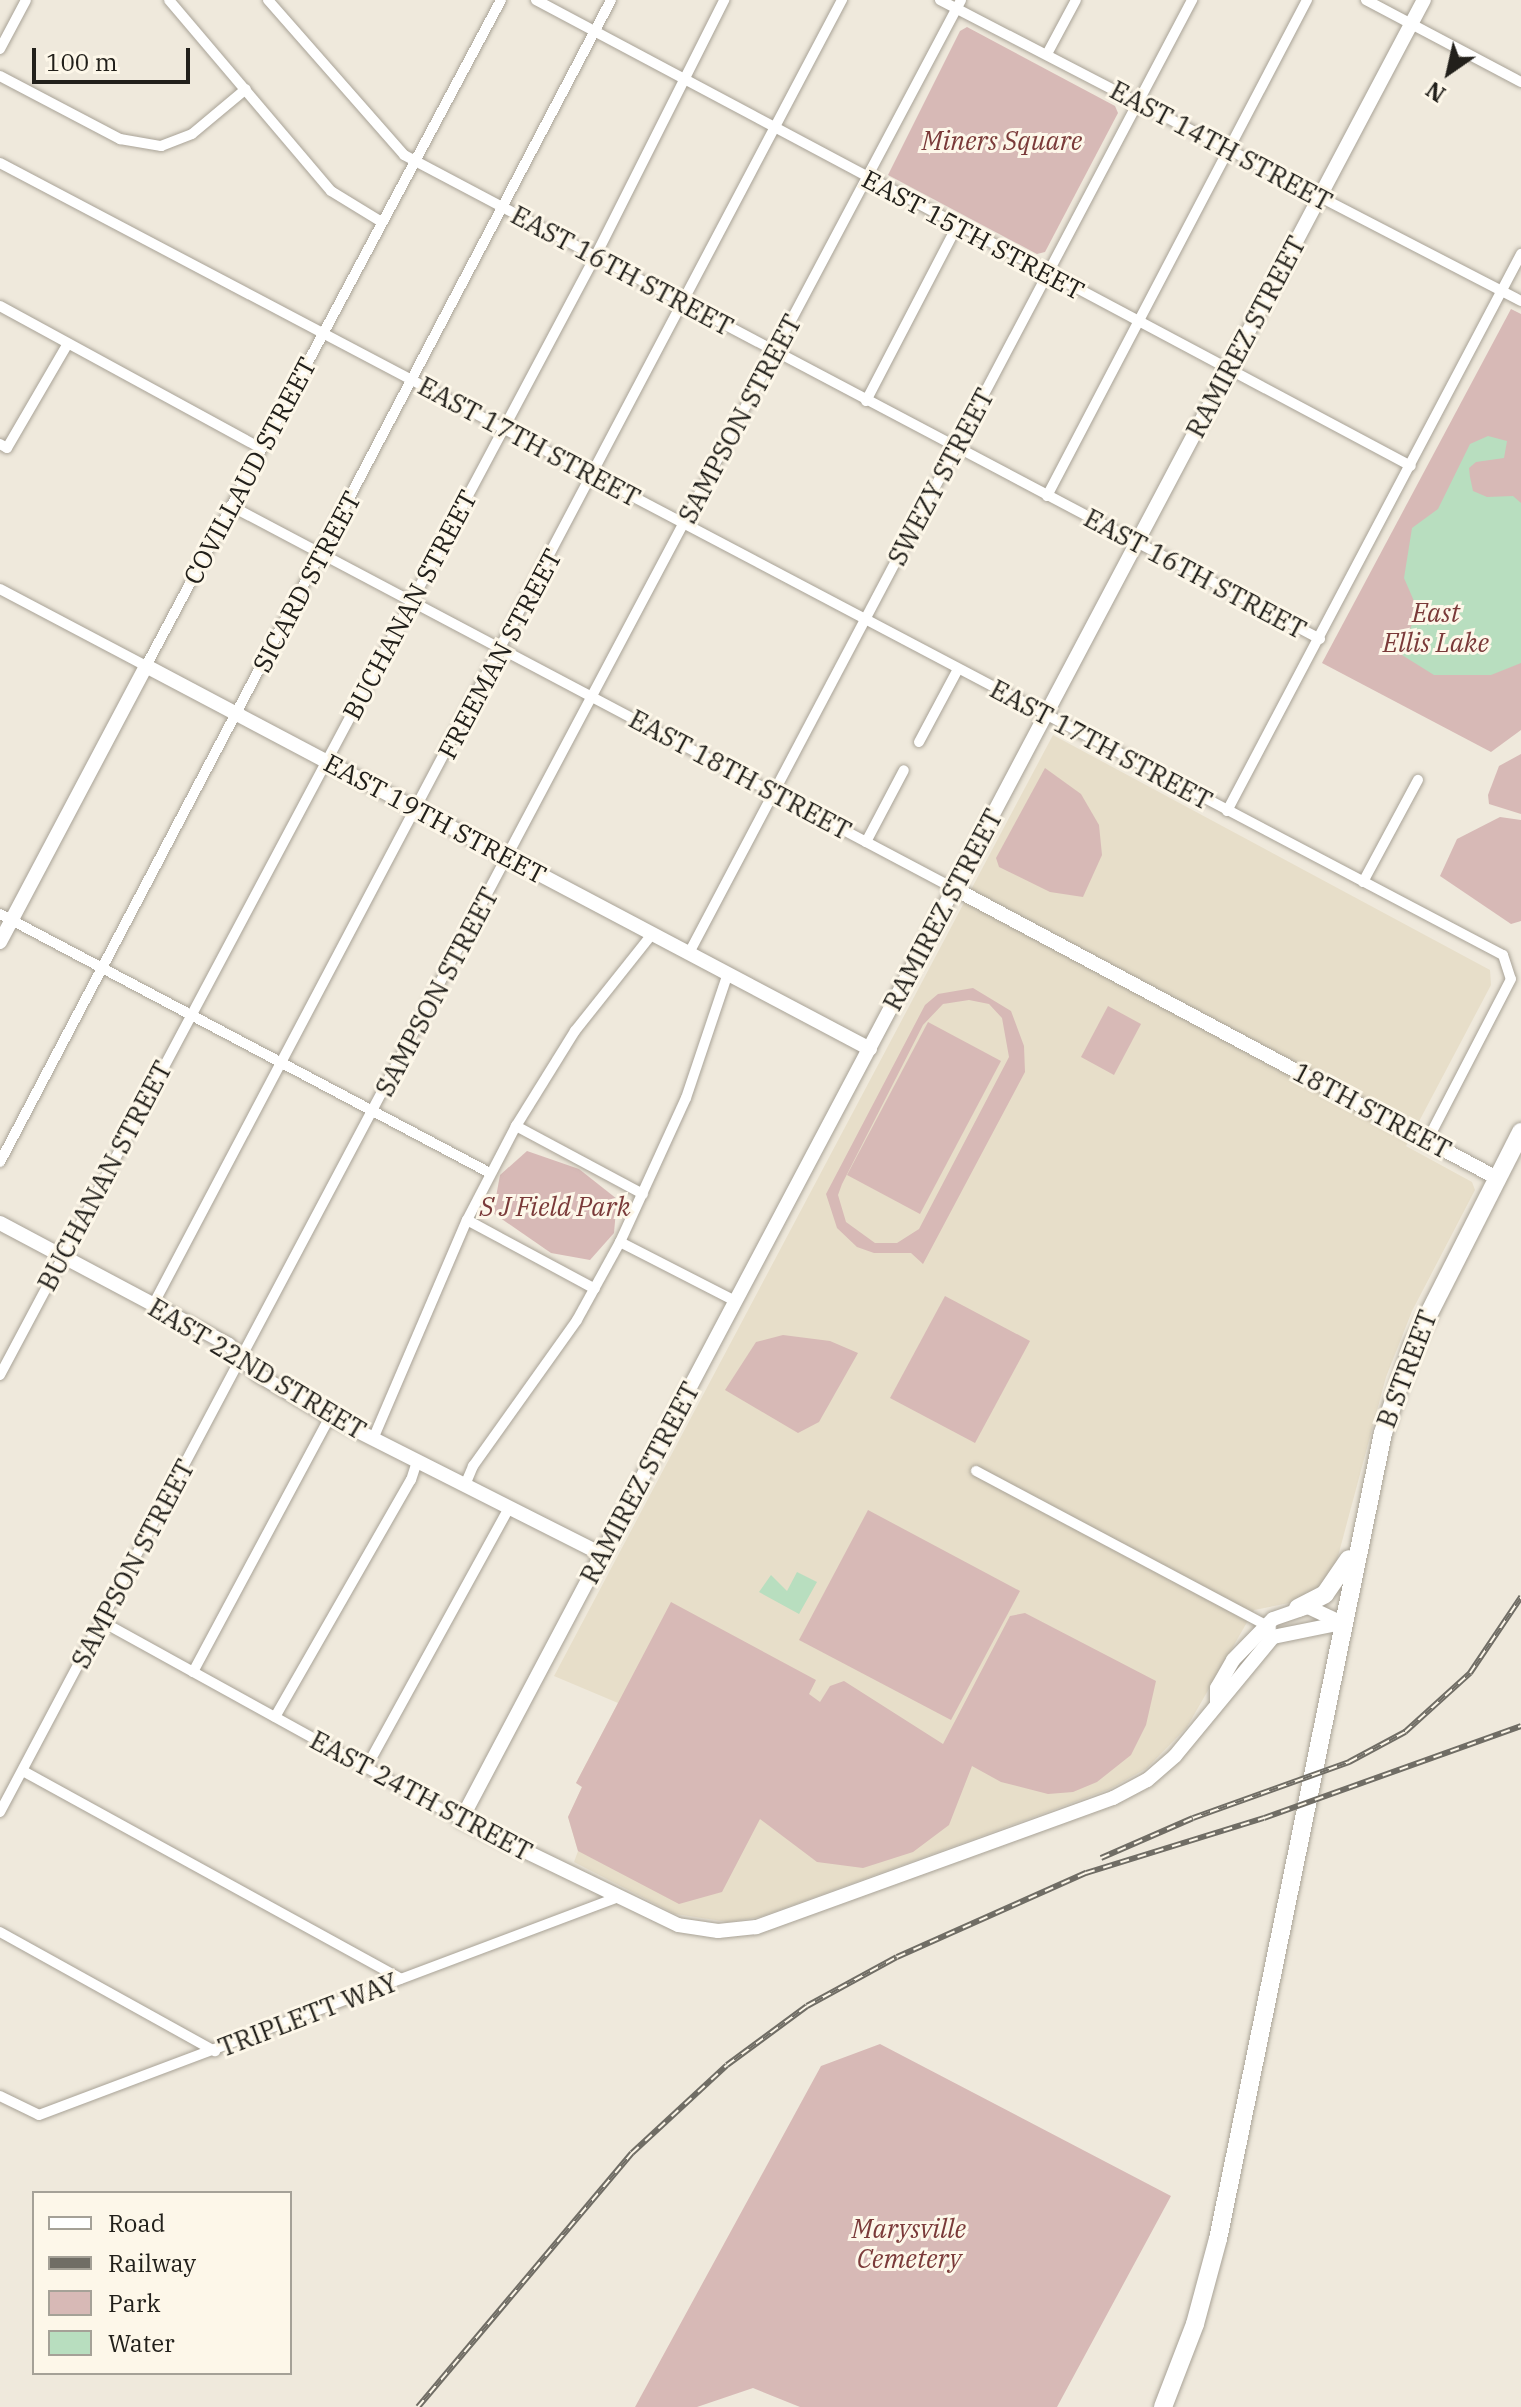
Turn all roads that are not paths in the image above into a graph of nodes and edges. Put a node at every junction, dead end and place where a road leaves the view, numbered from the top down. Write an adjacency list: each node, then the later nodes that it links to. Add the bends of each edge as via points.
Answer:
1 (26, 0): 18 (street)
2 (169, 0): 23 (street)
3 (268, 0): 27 (street, EAST 16TH STREET, via 395,149)
4 (501, 0): 27 (street, COVILLAUD STREET)
5 (536, 0): 17 (street, EAST 15TH STREET)
6 (611, 0): 17 (street, SICARD STREET)
7 (724, 0): 21 (street, BUCHANAN STREET)
8 (842, 0): 25 (street, FREEMAN STREET)
9 (940, 0): 15 (street, EAST 14TH STREET)
10 (1076, 0): 19 (street)
11 (1192, 0): 24 (street, SWEZY STREET)
12 (1307, 0): 26 (street)
13 (1366, 0): 16 (street)
14 (1424, 0): 16 (street, RAMIREZ STREET)
15 (959, 3): 19 (street, EAST 14TH STREET); 29 (street, SAMPSON STREET)
16 (1411, 24): 22 (street); 30 (street, RAMIREZ STREET)
17 (595, 31): 21 (street, EAST 15TH STREET); 31 (street, SICARD STREET)
18 (0, 49)
19 (1047, 54): 24 (street, EAST 14TH STREET)
20 (0, 76): 23 (street, via 120,139 161,146 192,134)
21 (682, 78): 25 (street, EAST 15TH STREET); 35 (street, BUCHANAN STREET)
22 (1521, 82)
23 (246, 89): 32 (street, via 331,191)
24 (1139, 103): 26 (street, EAST 14TH STREET); 36 (street, SWEZY STREET)
25 (775, 128): 29 (street, EAST 15TH STREET); 39 (street, FREEMAN STREET)
26 (1230, 150): 30 (street, EAST 14TH STREET); 41 (street)
27 (413, 160): 31 (street, EAST 16TH STREET); 32 (street, COVILLAUD STREET)
28 (0, 163): 42 (street, EAST 17TH STREET)
29 (866, 179): 33 (street, EAST 15TH STREET); 44 (street, SAMPSON STREET)
30 (1319, 197): 37 (street, EAST 14TH STREET); 45 (street, RAMIREZ STREET)
31 (504, 208): 35 (street, EAST 16TH STREET); 46 (street, SICARD STREET)
32 (380, 221): 42 (street, COVILLAUD STREET)
33 (958, 224): 36 (street, EAST 15TH STREET); 47 (street)
34 (1521, 254): 37 (street)
35 (595, 257): 39 (street, EAST 16TH STREET); 48 (street, BUCHANAN STREET)
36 (1048, 273): 41 (street, EAST 15TH STREET); 50 (street, SWEZY STREET)
37 (1501, 292): 38 (street, EAST 14TH STREET); 52 (street)
38 (1521, 301)
39 (685, 304): 44 (street, EAST 16TH STREET); 53 (street, FREEMAN STREET)
40 (0, 306): 43 (street)
41 (1137, 322): 45 (street, EAST 15TH STREET); 54 (street)
42 (323, 333): 46 (street, EAST 17TH STREET); 51 (street, COVILLAUD STREET)
43 (68, 343): 49 (street); 51 (street)
44 (775, 352): 47 (street, EAST 16TH STREET); 56 (street, SAMPSON STREET)
45 (1229, 370): 52 (street, EAST 15TH STREET); 57 (street, RAMIREZ STREET)
46 (413, 382): 48 (street, EAST 17TH STREET); 58 (street, SICARD STREET)
47 (866, 401): 50 (street, EAST 16TH STREET)
48 (503, 430): 53 (street, EAST 17TH STREET); 60 (street, BUCHANAN STREET)
49 (4, 446)
50 (956, 448): 54 (street, EAST 16TH STREET); 61 (street, SWEZY STREET)
51 (262, 449): 55 (street, COVILLAUD STREET)
52 (1411, 466): 62 (street)
53 (594, 477): 56 (street, EAST 17TH STREET); 63 (street, FREEMAN STREET)
54 (1047, 496): 57 (street, EAST 16TH STREET)
55 (231, 506): 58 (street, EAST 18TH STREET); 64 (street, COVILLAUD STREET)
56 (683, 524): 61 (street, EAST 17TH STREET); 66 (street, SAMPSON STREET)
57 (1138, 543): 62 (street, EAST 16TH STREET); 68 (street, RAMIREZ STREET)
58 (321, 555): 60 (street, EAST 18TH STREET); 67 (street, SICARD STREET)
59 (0, 589): 64 (street, EAST 19TH STREET)
60 (411, 603): 63 (street, EAST 18TH STREET); 70 (street, BUCHANAN STREET)
61 (866, 620): 65 (street, EAST 17TH STREET); 73 (street, SWEZY STREET)
62 (1320, 639): 75 (street)
63 (502, 650): 66 (street, EAST 18TH STREET); 74 (street, FREEMAN STREET)
64 (146, 666): 67 (street, EAST 19TH STREET); 80 (street, COVILLAUD STREET)
65 (958, 669): 68 (street, EAST 17TH STREET); 69 (street)
66 (593, 698): 73 (street, EAST 18TH STREET); 77 (street, SAMPSON STREET)
67 (237, 714): 70 (street, EAST 19TH STREET); 84 (street, SICARD STREET)
68 (1046, 716): 75 (street, EAST 17TH STREET); 79 (street, RAMIREZ STREET)
69 (919, 742)
70 (327, 763): 74 (street, EAST 19TH STREET); 86 (street, BUCHANAN STREET)
71 (904, 770): 76 (street)
72 (1418, 780): 78 (street)
73 (774, 793): 76 (street, EAST 18TH STREET); 83 (street, SWEZY STREET)
74 (418, 809): 77 (street, EAST 19TH STREET); 89 (street, FREEMAN STREET)
75 (1227, 811): 78 (street, EAST 17TH STREET)
76 (866, 842): 79 (street, EAST 18TH STREET)
77 (509, 857): 81 (street, EAST 19TH STREET); 90 (street, SAMPSON STREET)
78 (1363, 882): 93 (street, EAST 17TH STREET, via 1498,951 1511,969 1507,989)
79 (955, 889): 87 (street, EAST 18TH STREET); 88 (street, RAMIREZ STREET)
80 (6, 917): 82 (street, COVILLAUD STREET); 84 (street)
81 (653, 933): 83 (street, EAST 19TH STREET); 91 (street, via 575,1031)
82 (0, 942)
83 (689, 953): 85 (street, EAST 19TH STREET)
84 (103, 967): 86 (street); 94 (street, SICARD STREET)
85 (728, 973): 88 (street, EAST 19TH STREET); 97 (street, via 697,1071)
86 (193, 1015): 89 (street); 101 (street, BUCHANAN STREET)
87 (1248, 1044): 93 (street, 18TH STREET)
88 (870, 1049): 103 (street, RAMIREZ STREET)
89 (283, 1063): 90 (street); 104 (street, FREEMAN STREET)
90 (374, 1111): 95 (street); 105 (street, SAMPSON STREET)
91 (516, 1126): 95 (street); 97 (street)
92 (1521, 1132): 96 (highway, B STREET)
93 (1427, 1141): 96 (street, 18TH STREET)
94 (0, 1162)
95 (490, 1173): 98 (street)
96 (1497, 1178): 113 (highway, B STREET, via 1401,1374)
97 (643, 1194): 100 (street)
98 (467, 1220): 102 (street); 108 (street, via 386,1420)
99 (0, 1223): 101 (street, EAST 22ND STREET)
100 (620, 1242): 102 (street); 103 (street)
101 (62, 1255): 104 (street, EAST 22ND STREET); 106 (street, BUCHANAN STREET)
102 (595, 1289): 111 (street)
103 (737, 1302): 114 (street, RAMIREZ STREET)
104 (153, 1305): 105 (street, EAST 22ND STREET, via 229,1345)
105 (243, 1360): 107 (street, EAST 22ND STREET, via 258,1375); 116 (street, SAMPSON STREET)
106 (0, 1375)
107 (330, 1417): 108 (street, EAST 22ND STREET); 120 (street)
108 (373, 1439): 109 (street, EAST 22ND STREET)
109 (417, 1461): 111 (street, EAST 22ND STREET); 122 (street)
110 (976, 1471): 118 (street)
111 (465, 1485): 112 (street, EAST 22ND STREET)
112 (509, 1508): 114 (street, EAST 22ND STREET); 123 (street)
113 (1357, 1546): 115 (highway, via 1325,1594); 117 (highway, B STREET)
114 (601, 1554): 126 (street, RAMIREZ STREET)
115 (1298, 1608): 117 (street, via 1317,1608); 118 (street)
116 (101, 1621): 120 (street, EAST 24TH STREET); 124 (street, SAMPSON STREET)
117 (1342, 1623): 119 (street); 132 (highway, B STREET, via 1218,2239 1195,2324)
118 (1265, 1625): 119 (street); 121 (street, via 1233,1660 1217,1688)
119 (1283, 1632): 121 (street, EAST 24TH STREET, via 1264,1644 1229,1696)
120 (193, 1672): 122 (street, EAST 24TH STREET)
121 (1217, 1703): 127 (street, EAST 24TH STREET, via 1169,1762 1113,1798 756,1927 718,1931 678,1925)
122 (275, 1717): 123 (street, EAST 24TH STREET)
123 (366, 1768): 126 (street, EAST 24TH STREET)
124 (23, 1771): 125 (street, SAMPSON STREET); 129 (street)
125 (0, 1812)
126 (461, 1820): 127 (street, EAST 24TH STREET)
127 (616, 1898): 129 (street, TRIPLETT WAY)
128 (0, 1932): 130 (street)
129 (401, 1979): 130 (street, TRIPLETT WAY)
130 (215, 2051): 131 (street, TRIPLETT WAY, via 39,2115)
131 (0, 2096)
132 (1163, 2407)

